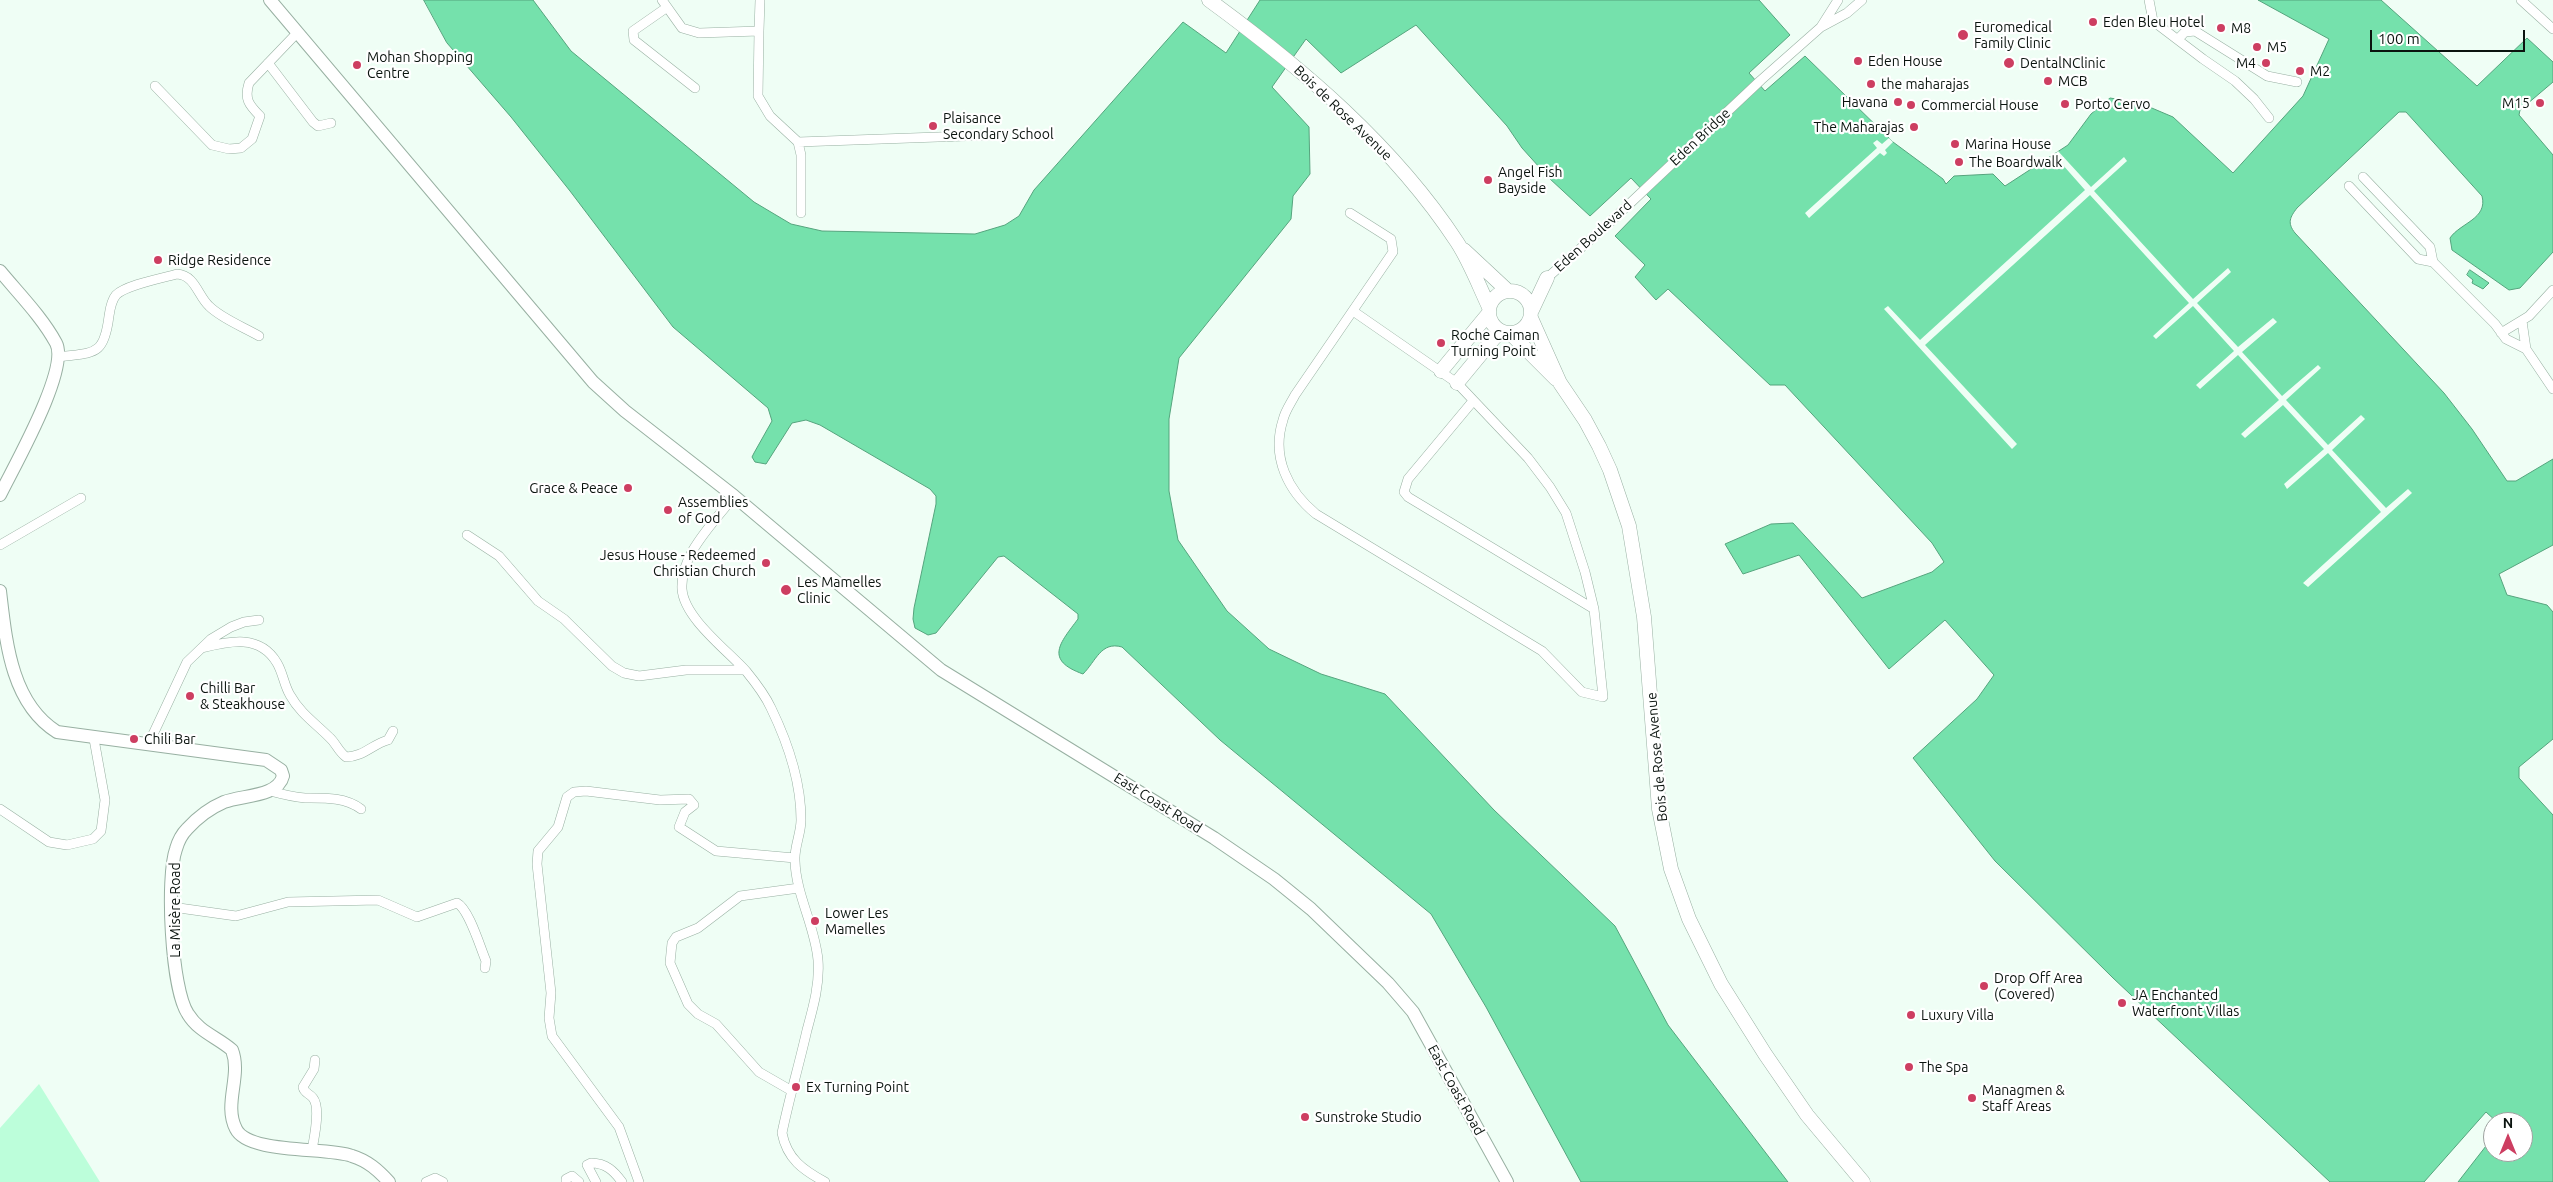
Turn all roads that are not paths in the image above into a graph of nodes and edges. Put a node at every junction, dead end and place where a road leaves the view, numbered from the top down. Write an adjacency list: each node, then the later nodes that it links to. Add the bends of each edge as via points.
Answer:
1 (270, 0): 12 (main road, East Coast Road)
2 (760, 0): 11 (street)
3 (1209, 0): 27 (main road, Bois de Rose Avenue, via 1295,67 1364,129 1421,193)
4 (1838, 0): 9 (street)
5 (1862, 0): 9 (street, via 1847,13)
6 (2148, 0): 13 (street, via 2153,21)
7 (2520, 0): 10 (street)
8 (664, 4): 11 (street, via 682,28 699,33); 17 (street, via 633,31 632,36)
9 (1821, 27): 24 (street, Eden Bridge)
10 (2553, 29)
11 (759, 31): 21 (street, via 758,96 770,116)
12 (297, 33): 14 (street); 48 (main road, East Coast Road, via 369,114 593,382)
13 (2179, 38): 15 (street, via 2185,32 2195,31 2267,76); 18 (street, via 2235,80)
14 (268, 63): 16 (street, via 249,83 246,93 248,104 260,116 252,139 241,148 212,145); 19 (street, via 318,126)
15 (2297, 82)
16 (155, 86)
17 (695, 88)
18 (2269, 118)
19 (331, 123)
20 (994, 135): 21 (street)
21 (798, 142): 25 (street)
22 (2363, 177): 28 (street, via 2430,247)
23 (2349, 186): 28 (street, via 2418,259)
24 (1639, 194): 30 (street, Eden Boulevard)
25 (801, 213)
26 (1350, 213): 34 (street, via 1391,240 1393,245 1390,257)
27 (1458, 244): 32 (main road, Bois de Rose Avenue); 33 (main road, Bois de Rose Avenue)
28 (2433, 262): 38 (street)
29 (0, 271): 41 (main road, via 46,327 58,345)
30 (1547, 278): 32 (main road); 35 (main road)
31 (2553, 290): 36 (street)
32 (1511, 291): 33 (main road, via 1496,296); 35 (main road, via 1528,300)
33 (1489, 310): 37 (main road, via 1493,325); 42 (main road)
34 (1353, 311): 42 (street); 53 (street, via 1295,395 1283,419 1279,442 1282,460 1288,484 1303,503 1316,514 1542,651 1582,692 1603,697)
35 (1531, 314): 37 (main road, via 1523,329); 44 (main road, Bois de Rose Avenue)
36 (2522, 320): 38 (street); 40 (street)
37 (1506, 333): 43 (main road, via 1495,337); 44 (main road, Bois de Rose Avenue)
38 (2501, 333): 40 (street)
39 (260, 336): 41 (street, via 208,306 190,278 178,274 122,290 111,304 107,336 102,346 94,351)
40 (2526, 349): 45 (street)
41 (58, 357): 47 (main road, via 51,391)
42 (1442, 371): 43 (street)
43 (1457, 383): 46 (street)
44 (1560, 383): 80 (main road, Bois de Rose Avenue, via 1599,446 1629,526 1644,617 1660,809 1671,869 1689,919 1721,984 1765,1054 1808,1115)
45 (2553, 389)
46 (1473, 401): 53 (street, via 1528,458 1566,513); 53 (street, via 1408,479 1404,492)
47 (0, 495)
48 (734, 496): 56 (street, via 686,560 682,590 693,616); 79 (main road, East Coast Road, via 941,670 1214,838 1311,909 1388,982 1413,1012)
49 (81, 498): 51 (street)
50 (467, 535): 56 (street, via 499,556 538,601 564,619 612,666 624,673 639,676 686,670)
51 (0, 545)
52 (0, 592): 58 (main road, via 12,667 30,709 57,732)
53 (1594, 609)
54 (259, 620): 55 (street, via 231,627)
55 (202, 648): 57 (street, via 247,641 264,648 277,662 289,693 306,718 328,735 346,757 388,740); 59 (street, via 187,662)
56 (745, 670): 63 (street, via 771,707 793,761 801,803 801,823)
57 (393, 731)
58 (94, 739): 59 (main road); 62 (street, via 105,800 101,831 93,839 66,845 49,842)
59 (148, 745): 60 (main road, via 266,760 284,776)
60 (270, 791): 61 (street, via 287,796 335,799); 65 (main road, La Misère Road, via 224,802 210,809 186,830 175,850)
61 (361, 809)
62 (0, 810)
63 (794, 858): 64 (street); 77 (street, via 716,851 679,827 685,812 694,805 689,799 660,800 586,791 574,792 567,797 558,827 538,851 552,1036 619,1127)
64 (799, 888): 68 (street, via 815,945 818,975); 68 (street, via 740,896 698,928 676,936 672,942 670,963 688,1004 716,1024 759,1072)
65 (172, 907): 66 (street, via 236,916 288,902 378,900 417,916 457,903 467,916 486,961); 69 (main road, La Misère Road, via 173,951 181,1000 202,1031 232,1050 235,1059 231,1098 233,1123 237,1131 257,1143)
66 (485, 968)
67 (315, 1060): 69 (street, via 314,1069 302,1087 315,1105)
68 (792, 1091): 78 (street, via 782,1133 784,1146 799,1167)
69 (312, 1150): 70 (main road, La Misère Road, via 352,1156 370,1163)
70 (389, 1182)
71 (426, 1182): 72 (street, via 435,1178)
72 (443, 1182)
73 (566, 1182): 74 (street, via 572,1176)
74 (579, 1182)
75 (596, 1182): 76 (street, via 587,1165 591,1163 607,1167)
76 (622, 1182)
77 (639, 1182)
78 (825, 1182)
79 (1507, 1182)
80 (1863, 1182)

